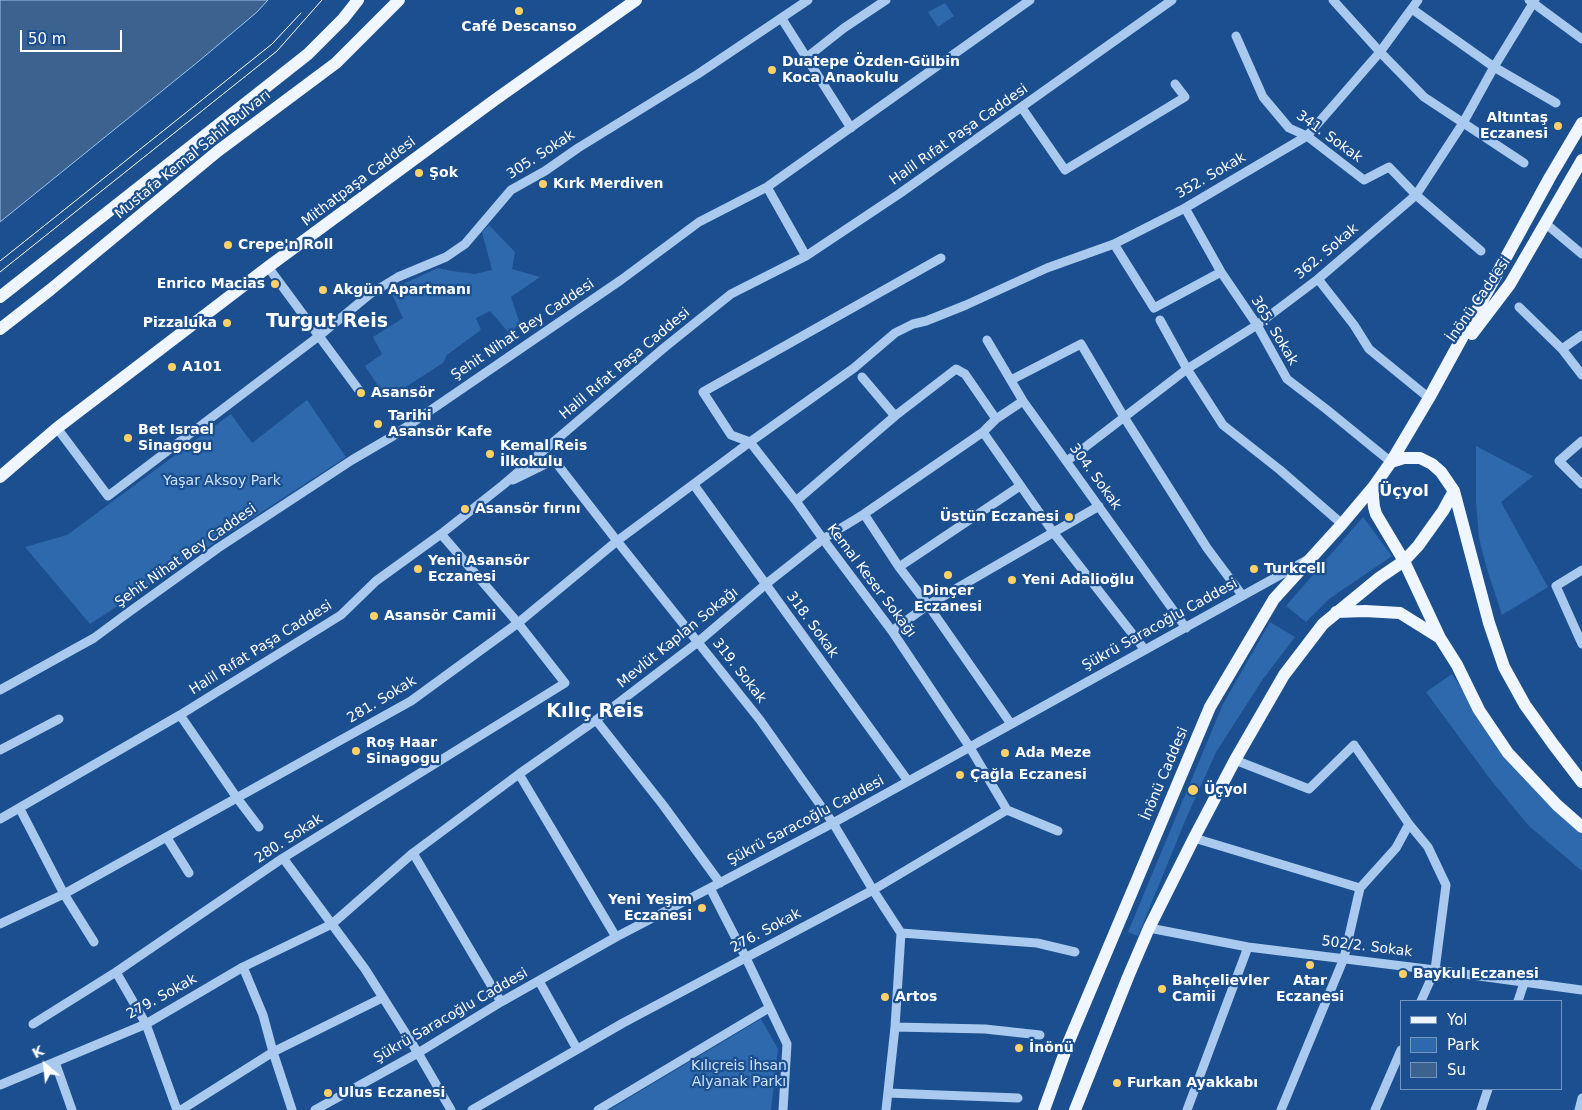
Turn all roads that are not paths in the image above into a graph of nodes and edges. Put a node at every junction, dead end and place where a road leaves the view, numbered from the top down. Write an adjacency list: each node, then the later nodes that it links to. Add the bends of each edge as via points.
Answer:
1 (358, 0): 41 (main road, Mustafa Kemal Sahil Bulvarı, via 308,54)
2 (399, 0): 46 (main road, Mustafa Kemal Sahil Bulvarı, via 336,63 218,151)
3 (636, 0): 13 (main road, Mithatpaşa Caddesi)
4 (640, 0): 13 (main road, Mithatpaşa Caddesi)
5 (808, 0): 14 (street, 305. Sokak)
6 (886, 0): 18 (street)
7 (1030, 0): 25 (street, Şehit Nihat Bey Caddesi)
8 (1172, 0): 22 (street, Halil Rıfat Paşa Caddesi)
9 (1333, 0): 17 (street)
10 (1418, 0): 12 (street, 352. Sokak)
11 (1532, 1): 16 (street); 19 (street, 362. Sokak)
12 (1412, 9): 17 (street, 352. Sokak); 19 (street)
13 (623, 10): 38 (main road, Mithatpaşa Caddesi)
14 (782, 19): 18 (street); 48 (street, 305. Sokak, via 511,190 465,244 446,257 398,277 377,290)
15 (1236, 36): 26 (street, 341. Sokak, via 1262,97 1289,128)
16 (1582, 39)
17 (1380, 52): 23 (street, via 1424,97); 26 (street, 352. Sokak)
18 (806, 58): 25 (street)
19 (1494, 66): 21 (street); 23 (street, 362. Sokak)
20 (1175, 84): 22 (street, via 1185,97 1065,170)
21 (1556, 103)
22 (1022, 108): 36 (street, Halil Rıfat Paşa Caddesi)
23 (1463, 123): 27 (street); 30 (street, 362. Sokak)
24 (1582, 123): 56 (main road, İnönü Caddesi)
25 (851, 128): 29 (street, Şehit Nihat Bey Caddesi)
26 (1307, 136): 30 (street, 341. Sokak, via 1364,180 1389,167); 31 (street, 352. Sokak)
27 (1524, 164)
28 (1581, 164): 32 (main road, İnönü Caddesi)
29 (767, 187): 36 (street); 98 (street, Şehit Nihat Bey Caddesi, via 699,222 621,280 393,436 218,548 94,638)
30 (1416, 195): 34 (street, 341. Sokak); 40 (street, 362. Sokak)
31 (1185, 208): 33 (street, 352. Sokak); 39 (street, 365. Sokak)
32 (1545, 223): 35 (street); 65 (main road, İnönü Caddesi, via 1510,284 1464,345 1406,449)
33 (1114, 244): 39 (street, via 1154,308); 42 (street, 352. Sokak, via 1047,268)
34 (1481, 251)
35 (1582, 254)
36 (806, 256): 70 (street, Halil Rıfat Paşa Caddesi, via 731,294)
37 (941, 258): 64 (street, via 703,392 731,435)
38 (268, 267): 48 (street); 61 (main road, Mithatpaşa Caddesi)
39 (1221, 272): 45 (street, 365. Sokak)
40 (1318, 279): 45 (street, 362. Sokak); 56 (street, via 1354,324 1369,349)
41 (0, 297)
42 (966, 305): 64 (street, 281. Sokak, via 895,333 854,368)
43 (1519, 307): 50 (street)
44 (1160, 320): 51 (street)
45 (1257, 325): 51 (street, 362. Sokak); 67 (street, 365. Sokak, via 1287,379)
46 (0, 329)
47 (1582, 335): 50 (street)
48 (319, 336): 55 (street); 61 (street, 305. Sokak, via 108,496)
49 (987, 340): 54 (street, 304. Sokak)
50 (1562, 349): 52 (street)
51 (1187, 369): 59 (street, 362. Sokak); 78 (street, via 1223,425)
52 (1582, 375)
53 (862, 377): 58 (street)
54 (1011, 380): 57 (street, 304. Sokak); 59 (street, via 1081,344)
55 (361, 393)
56 (1429, 398): 67 (main road, İnönü Caddesi)
57 (1023, 401): 60 (street, Mevlüt Kaplan Sokağı); 66 (street, 304. Sokak)
58 (895, 416): 60 (street, via 956,369 965,374); 75 (street)
59 (1124, 417): 66 (street, 362. Sokak); 88 (street, via 1207,548)
60 (996, 419): 62 (street, Mevlüt Kaplan Sokağı)
61 (57, 428): 68 (main road, Mithatpaşa Caddesi)
62 (983, 432): 72 (street); 77 (street, Mevlüt Kaplan Sokağı)
63 (1582, 442): 69 (street, via 1559,461)
64 (747, 444): 71 (street, 281. Sokak); 75 (street, Kemal Keser Sokağı)
65 (1407, 458): 67 (main road); 74 (main road, via 1420,458 1432,464)
66 (1067, 461): 76 (street, 304. Sokak)
67 (1391, 462): 73 (main road, İnönü Caddesi)
68 (0, 477)
69 (1582, 484)
70 (503, 485): 80 (street, Halil Rıfat Paşa Caddesi); 82 (street, 319. Sokak, via 554,460)
71 (694, 485): 82 (street, 281. Sokak); 87 (street, 318. Sokak)
72 (1020, 486): 79 (street); 85 (street)
73 (1374, 486): 78 (main road, İnönü Caddesi); 84 (main road, via 1376,514)
74 (1454, 491): 84 (main road, via 1431,529); 108 (main road, via 1504,667 1526,705)
75 (796, 501): 81 (street, Kemal Keser Sokağı)
76 (1099, 506): 79 (street); 92 (street, 304. Sokak)
77 (864, 514): 81 (street, Mevlüt Kaplan Sokağı); 85 (street)
78 (1342, 524): 83 (main road, İnönü Caddesi)
79 (1053, 532): 89 (street); 97 (street)
80 (441, 534): 91 (street); 99 (street, Halil Rıfat Paşa Caddesi, via 376,581 341,615)
81 (822, 540): 87 (street, Mevlüt Kaplan Sokağı); 93 (street, Kemal Keser Sokağı)
82 (617, 542): 91 (street, 281. Sokak); 95 (street, 319. Sokak)
83 (1311, 557): 88 (street, Şükrü Saracoğlu Caddesi); 174 (main road, İnönü Caddesi, via 1274,599 1210,707 1069,1041)
84 (1404, 561): 90 (main road); 94 (main road)
85 (899, 567): 89 (street)
86 (1582, 570): 96 (street, via 1556,586)
87 (766, 584): 95 (street, Mevlüt Kaplan Sokağı); 107 (street, 318. Sokak)
88 (1242, 595): 92 (street, Şükrü Saracoğlu Caddesi)
89 (928, 604): 93 (street); 102 (street)
90 (1336, 612): 94 (main road, via 1400,613); 105 (main road, via 1284,674)
91 (518, 623): 109 (street, 281. Sokak, via 411,701); 121 (street, 280. Sokak, via 565,683)
92 (1186, 628): 97 (street, Şükrü Saracoğlu Caddesi)
93 (892, 631): 103 (street, Kemal Keser Sokağı)
94 (1440, 638): 116 (main road, via 1479,710 1508,752)
95 (698, 642): 101 (street, Mevlüt Kaplan Sokağı); 113 (street, 319. Sokak, via 760,720)
96 (1582, 644)
97 (1145, 650): 102 (street, Şükrü Saracoğlu Caddesi)
98 (0, 690)
99 (180, 715): 109 (street); 110 (street, Halil Rıfat Paşa Caddesi)
100 (59, 719): 104 (street)
101 (596, 720): 106 (street, Mevlüt Kaplan Sokağı); 123 (street)
102 (1011, 724): 103 (street, Şükrü Saracoğlu Caddesi)
103 (969, 746): 107 (street, Şükrü Saracoğlu Caddesi); 111 (street)
104 (0, 750)
105 (1235, 760): 114 (street, via 1309,789 1354,746); 119 (main road)
106 (519, 774): 120 (street, Mevlüt Kaplan Sokağı); 132 (street)
107 (908, 781): 113 (street, Şükrü Saracoğlu Caddesi)
108 (1582, 782)
109 (237, 798): 115 (street); 118 (street, 281. Sokak)
110 (20, 809): 112 (street, Halil Rıfat Paşa Caddesi); 127 (street)
111 (1007, 810): 117 (street); 126 (street, 276. Sokak)
112 (0, 819)
113 (833, 823): 123 (street, Şükrü Saracoğlu Caddesi); 126 (street, 319. Sokak)
114 (1409, 824): 125 (street, via 1396,848); 139 (street, via 1428,847 1446,885)
115 (260, 827)
116 (1582, 827)
117 (1058, 831)
118 (167, 838): 122 (street); 127 (street, 281. Sokak)
119 (1194, 838): 125 (street); 130 (main road)
120 (414, 853): 129 (street, Mevlüt Kaplan Sokağı); 147 (street)
121 (283, 858): 129 (street); 140 (street, 280. Sokak)
122 (189, 873)
123 (720, 883): 124 (street, Şükrü Saracoğlu Caddesi)
124 (710, 888): 132 (street, Şükrü Saracoğlu Caddesi); 136 (street)
125 (1360, 888): 137 (street)
126 (873, 890): 131 (street, 319. Sokak); 136 (street, 276. Sokak)
127 (64, 894): 128 (street, 281. Sokak); 133 (street)
128 (0, 924)
129 (332, 924): 138 (street, 279. Sokak); 144 (street)
130 (1149, 928): 134 (street, 502/2. Sokak); 163 (main road)
131 (901, 933): 135 (street, via 1037,943); 151 (street)
132 (616, 937): 141 (street, Şükrü Saracoğlu Caddesi)
133 (94, 942)
134 (1248, 946): 137 (street, 502/2. Sokak); 175 (street)
135 (1075, 952)
136 (746, 958): 148 (street); 153 (street, 276. Sokak)
137 (1344, 958): 139 (street, 502/2. Sokak); 176 (street)
138 (243, 967): 150 (street, 279. Sokak); 154 (street, via 263,1015)
139 (1435, 970): 142 (street, 502/2. Sokak); 145 (street)
140 (116, 972): 149 (street, 280. Sokak); 150 (street)
141 (539, 981): 147 (street, Şükrü Saracoğlu Caddesi); 153 (street)
142 (1524, 983): 143 (street, 502/2. Sokak); 146 (street)
143 (1582, 990)
144 (382, 998): 154 (street); 156 (street)
145 (1421, 1000)
146 (1518, 1000)
147 (501, 1002): 156 (street, Şükrü Saracoğlu Caddesi)
148 (768, 1008): 171 (street); 172 (street, via 787,1044)
149 (33, 1024)
150 (146, 1024): 157 (street, 279. Sokak); 165 (street)
151 (895, 1027): 152 (street, via 985,1029); 160 (street)
152 (1040, 1035)
153 (577, 1049): 170 (street, 276. Sokak)
154 (273, 1052): 166 (street); 167 (street)
155 (1400, 1052): 177 (street)
156 (418, 1053): 168 (street, Şükrü Saracoğlu Caddesi); 169 (street)
157 (55, 1062): 158 (street, 279. Sokak); 164 (street)
158 (0, 1085)
159 (1488, 1090): 178 (street)
160 (888, 1093): 161 (street); 173 (street)
161 (1018, 1098)
162 (1582, 1098): 179 (street)
163 (1078, 1109)
164 (72, 1110)
165 (177, 1110)
166 (181, 1110)
167 (292, 1110)
168 (315, 1110)
169 (450, 1110)
170 (472, 1110)
171 (598, 1110)
172 (783, 1110)
173 (886, 1110)
174 (1044, 1110)
175 (1187, 1110)
176 (1281, 1110)
177 (1375, 1110)
178 (1481, 1110)
179 (1579, 1110)

